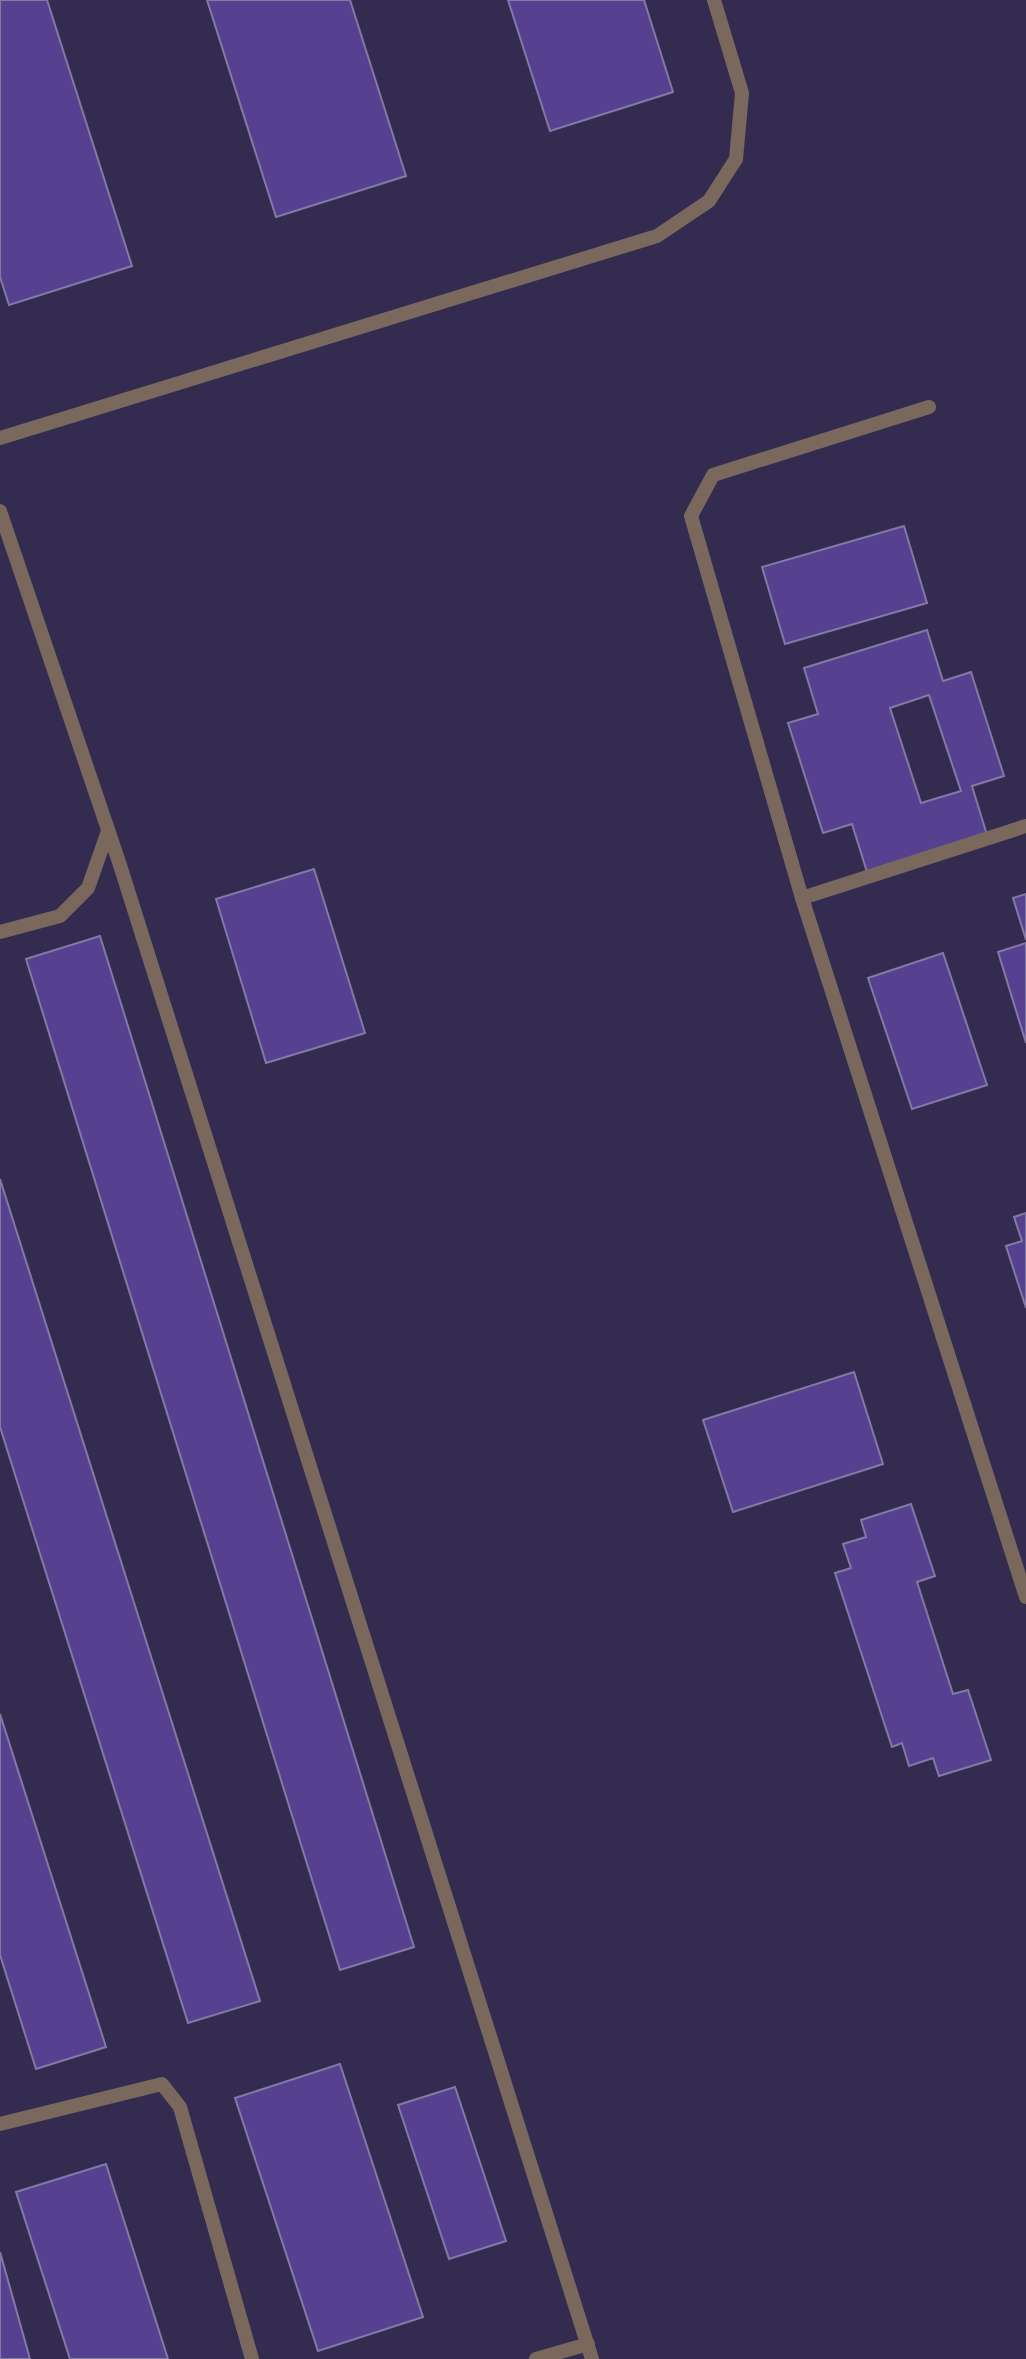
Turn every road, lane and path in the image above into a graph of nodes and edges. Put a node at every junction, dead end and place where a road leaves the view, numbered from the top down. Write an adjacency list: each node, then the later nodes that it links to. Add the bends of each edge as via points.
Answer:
1 (715, 0): 3 (lane, via 742,93 737,159 709,201 657,236)
2 (929, 407): 7 (lane, via 713,475 691,516)
3 (0, 438)
4 (0, 511): 6 (lane)
5 (1026, 826): 7 (lane)
6 (108, 831): 8 (lane, via 88,888 60,916); 11 (lane)
7 (802, 898): 9 (lane)
8 (0, 933)
9 (1026, 1598)
10 (0, 2124): 12 (lane, via 162,2084 180,2107)
11 (588, 2344): 13 (lane); 14 (lane)
12 (252, 2359)
13 (536, 2359)
14 (592, 2359)

